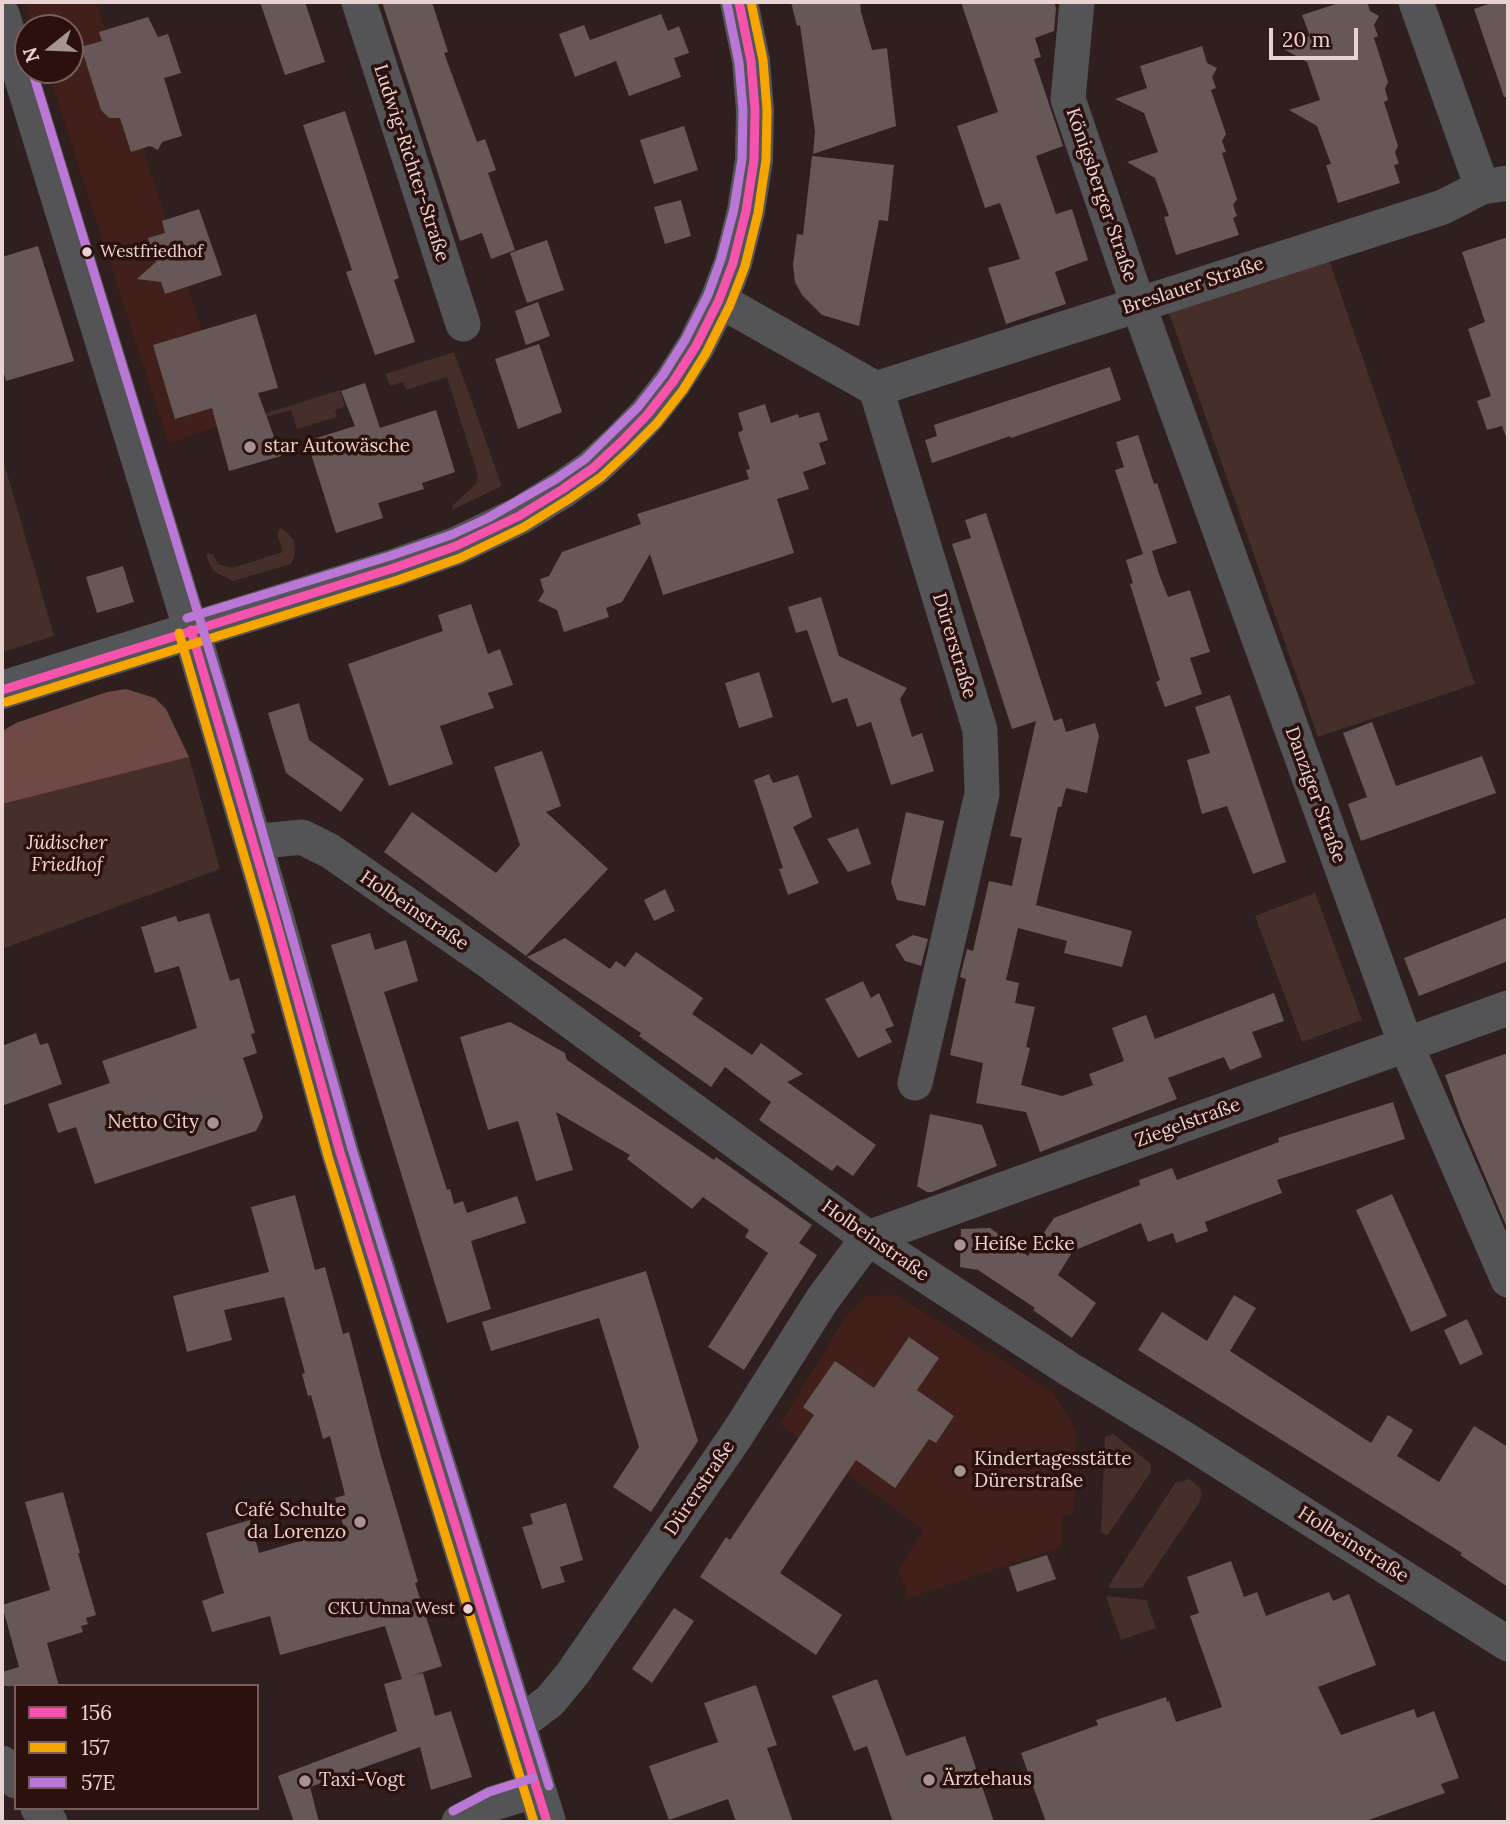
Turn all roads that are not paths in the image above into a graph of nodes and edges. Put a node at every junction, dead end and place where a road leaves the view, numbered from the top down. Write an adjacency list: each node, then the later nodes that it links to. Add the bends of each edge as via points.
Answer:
1 (359, 2): 9 (street, Ludwig-Richter-Straße)
2 (739, 2): 7 (main road, via 751,61 754,160 733,263)
3 (1077, 2): 8 (street, Königsberger Straße, via 1068,99)
4 (1416, 2): 6 (street)
5 (2, 14): 11 (street)
6 (1495, 185): 8 (street, Breslauer Straße)
7 (719, 300): 10 (street); 11 (main road, via 696,346 647,415 564,489 456,546)
8 (1138, 304): 10 (street, Breslauer Straße); 15 (street, Danziger Straße)
9 (463, 324)
10 (876, 389): 16 (street, Dürerstraße, via 980,730 982,793)
11 (191, 631): 12 (main road); 13 (main road)
12 (2, 690)
13 (253, 842): 17 (street, Holbeinstraße, via 302,837 330,851); 20 (main road, via 328,1114)
14 (1508, 1008): 15 (street, Ziegelstraße)
15 (1406, 1045): 17 (street, Ziegelstraße); 18 (street, Danziger Straße)
16 (915, 1083)
17 (868, 1238): 19 (street, Holbeinstraße, via 1069,1370); 20 (street, Dürerstraße, via 573,1673 550,1701)
18 (1508, 1280)
19 (1508, 1644)
20 (516, 1721): 23 (main road)
21 (2, 1763): 22 (street)
22 (14, 1778)
23 (542, 1806): 24 (street, via 494,1803)
24 (459, 1822)

